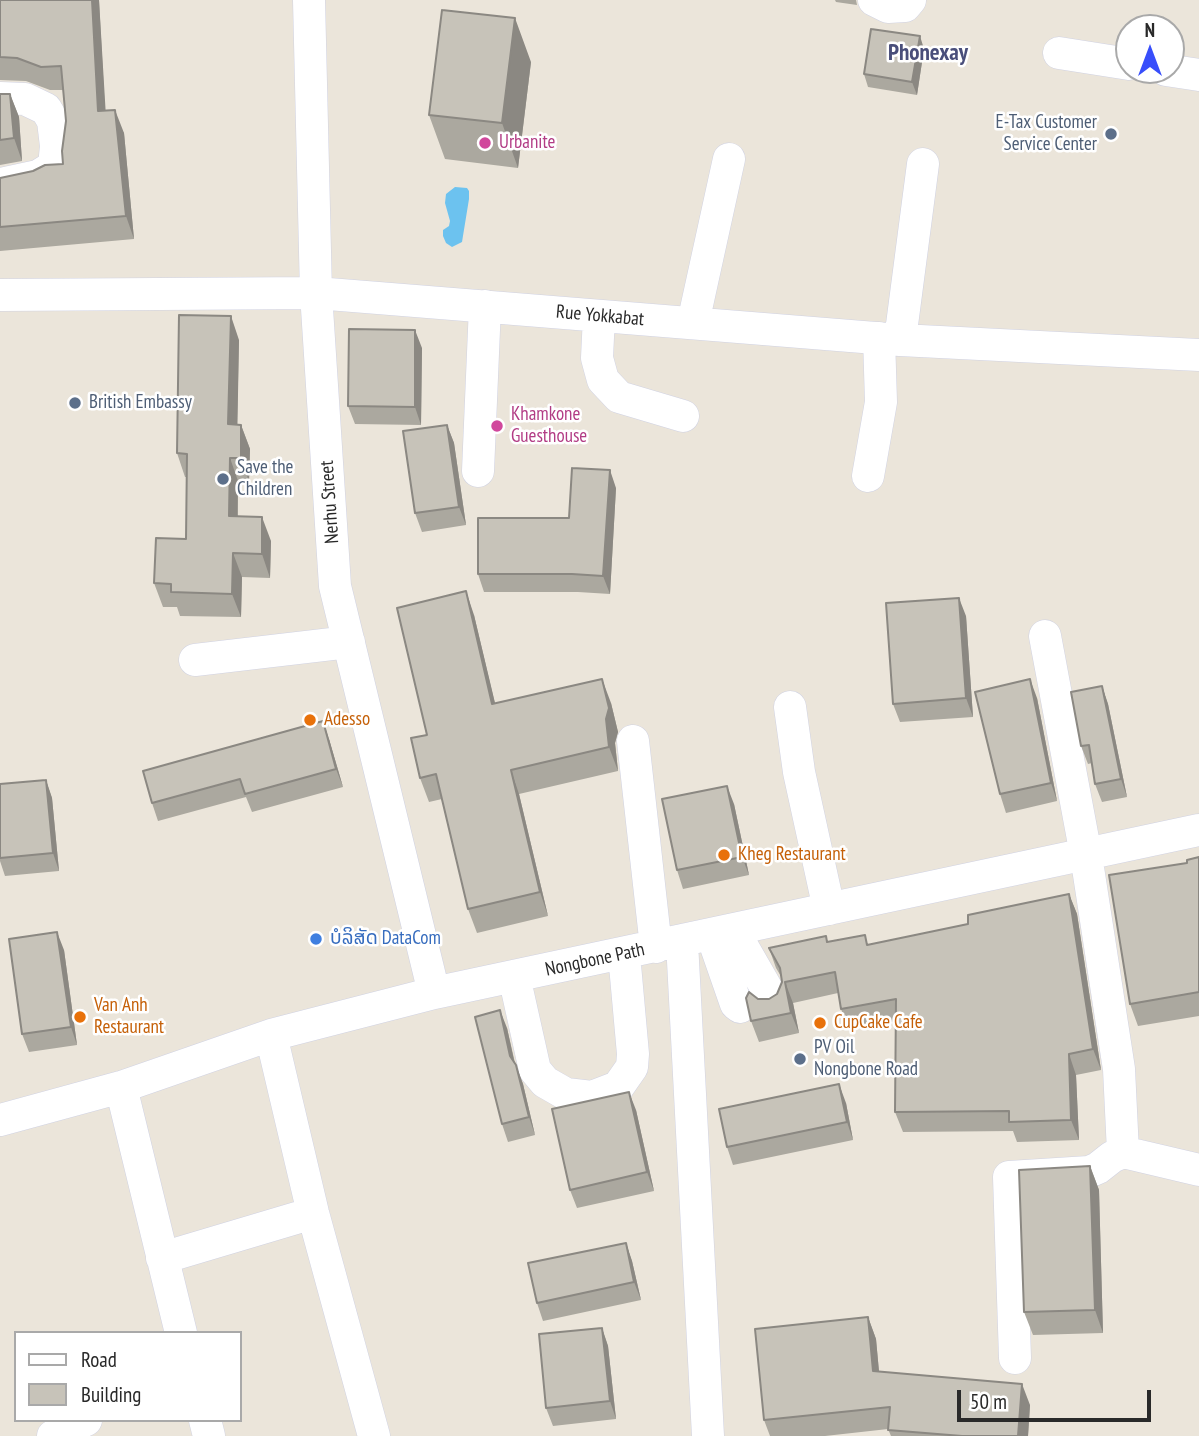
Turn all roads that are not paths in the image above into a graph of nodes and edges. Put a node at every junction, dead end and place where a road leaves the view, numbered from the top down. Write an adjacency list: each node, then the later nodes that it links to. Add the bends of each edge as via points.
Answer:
1 (309, 0): 10 (street, Nerhu Street)
2 (874, 0): 3 (street, via 888,7 905,6)
3 (910, 0)
4 (1059, 53): 5 (street)
5 (1115, 62)
6 (0, 98): 9 (street, via 25,99 46,109 53,121 56,146 54,166 38,176)
7 (729, 159): 14 (street)
8 (923, 164): 15 (street)
9 (0, 184)
10 (316, 293): 11 (street, Rue Yokkabat); 12 (street, Rue Yokkabat); 21 (street, Nerhu Street, via 335,586)
11 (0, 295)
12 (485, 306): 13 (street, Rue Yokkabat); 18 (street)
13 (599, 316): 14 (street, Rue Yokkabat); 17 (street, via 597,359 603,380 619,397)
14 (693, 323): 15 (street, Rue Yokkabat)
15 (889, 339): 16 (street, Rue Yokkabat); 19 (street)
16 (1199, 355)
17 (683, 416)
18 (478, 471)
19 (868, 476)
20 (1045, 636): 26 (street)
21 (349, 642): 22 (street); 32 (street, Nerhu Street)
22 (195, 660)
23 (790, 707): 27 (street)
24 (633, 741): 29 (street)
25 (1199, 830): 26 (street, Nongbone Path)
26 (1086, 855): 27 (street, Nongbone Path); 38 (street, via 1119,1069)
27 (829, 909): 28 (street, Nongbone Path)
28 (723, 933): 29 (street, Nongbone Path); 33 (street); 34 (street)
29 (669, 944): 30 (street, Nongbone Path); 47 (street)
30 (624, 954): 31 (street, Nongbone Path); 31 (street, via 632,1066 618,1087 592,1097 565,1094 545,1083 535,1070)
31 (514, 976): 32 (street, Nongbone Path)
32 (434, 993): 35 (street, Nongbone Path)
33 (771, 1002)
34 (740, 1007)
35 (271, 1035): 36 (street, Nongbone Path); 40 (street)
36 (121, 1087): 37 (street, Nongbone Path); 41 (street)
37 (0, 1120)
38 (1123, 1152): 39 (street); 43 (street, via 1089,1172 1009,1177)
39 (1199, 1170)
40 (313, 1213): 41 (street); 46 (street)
41 (162, 1258): 42 (street)
42 (181, 1331)
43 (1016, 1358)
44 (82, 1422): 45 (street)
45 (52, 1436)
46 (374, 1436)
47 (708, 1436)

